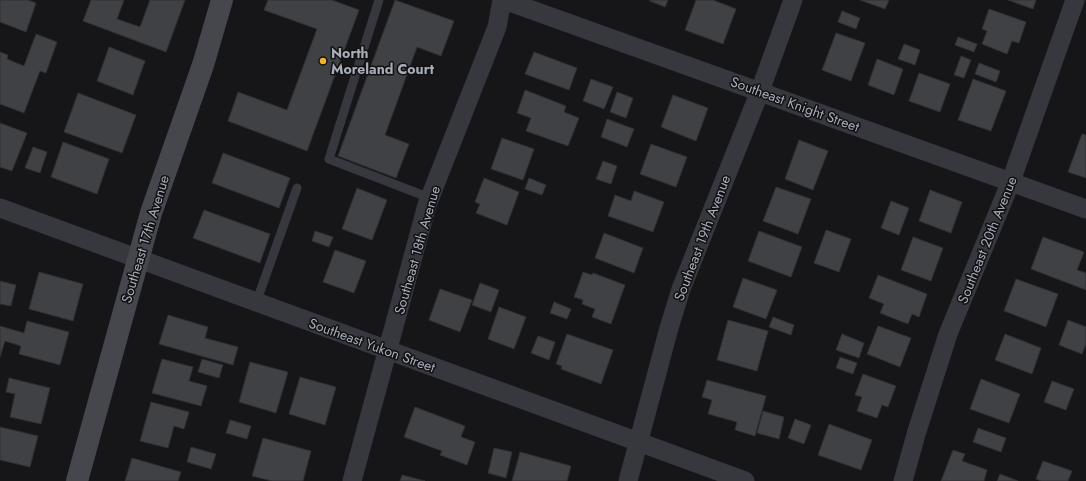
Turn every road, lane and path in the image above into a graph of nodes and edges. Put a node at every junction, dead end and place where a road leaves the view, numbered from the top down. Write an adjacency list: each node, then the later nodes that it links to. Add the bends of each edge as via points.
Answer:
1 (222, 0): 12 (street, Southeast 17th Avenue, via 203,65)
2 (379, 0): 9 (lane, via 329,159)
3 (503, 0): 6 (street, Southeast Knight Street); 9 (street, Southeast 18th Avenue, via 496,27)
4 (793, 0): 6 (street, Southeast 19th Avenue)
5 (1075, 0): 7 (street, Southeast 20th Avenue)
6 (760, 91): 7 (street, Southeast Knight Street); 15 (street, Southeast 19th Avenue, via 681,289 668,328)
7 (1011, 181): 11 (street, Southeast Knight Street); 20 (street, Southeast 20th Avenue, via 948,334)
8 (297, 188): 13 (lane)
9 (430, 198): 14 (street, Southeast 18th Avenue)
10 (0, 208): 12 (street, Southeast Yukon Street)
11 (1086, 209)
12 (137, 259): 13 (street, Southeast Yukon Street); 16 (street, Southeast 17th Avenue)
13 (256, 303): 14 (street, Southeast Yukon Street)
14 (388, 351): 15 (street, Southeast Yukon Street); 17 (street, Southeast 18th Avenue)
15 (639, 442): 18 (street, Southeast 19th Avenue); 19 (street, Southeast Yukon Street)
16 (77, 481)
17 (352, 481)
18 (628, 481)
19 (745, 481)
20 (903, 481)

